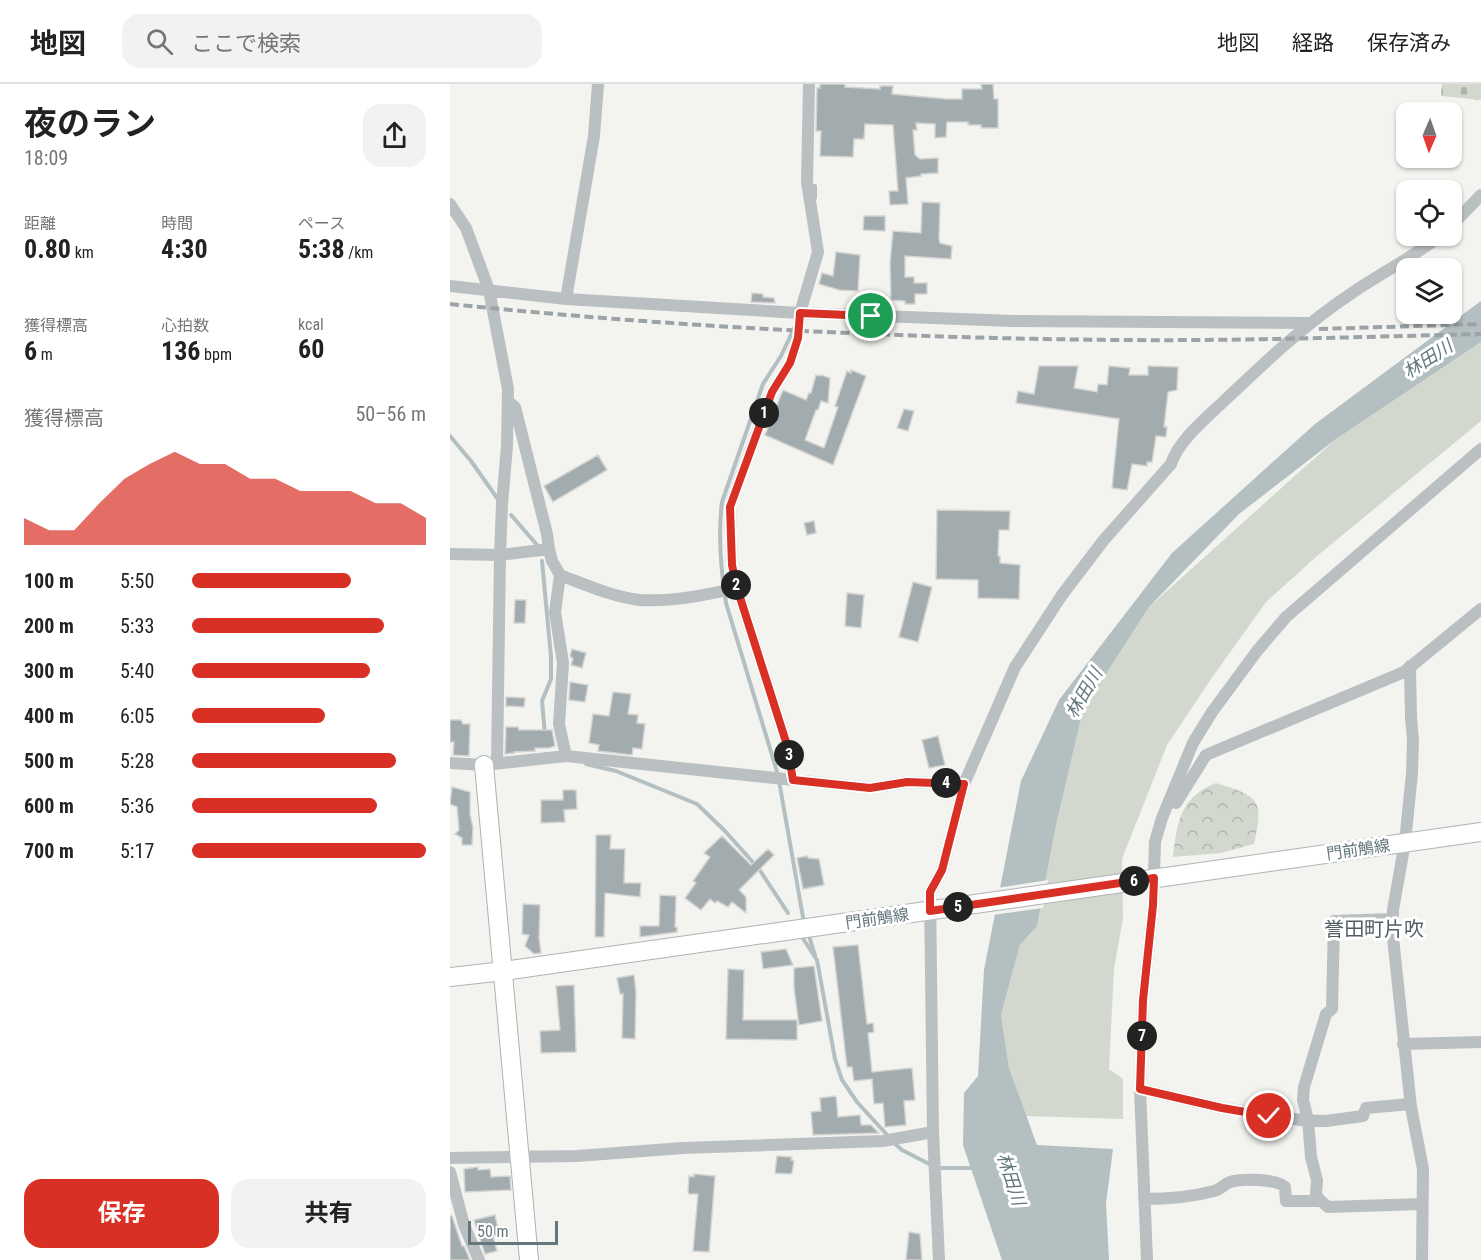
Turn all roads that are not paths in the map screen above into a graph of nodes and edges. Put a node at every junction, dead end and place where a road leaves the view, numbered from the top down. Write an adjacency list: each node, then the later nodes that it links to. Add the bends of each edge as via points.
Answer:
1 (598, 84): 9 (street, via 594,136)
2 (809, 84): 10 (street, via 807,182 818,252)
3 (1481, 195): 5 (street)
4 (450, 204): 8 (street, via 466,228)
5 (1462, 215)
6 (1428, 246): 11 (street)
7 (450, 286): 8 (street)
8 (489, 290): 9 (street); 12 (street)
9 (566, 299): 10 (street)
10 (800, 313): 11 (street, via 1013,321); 18 (street, via 790,363 772,392 730,507 732,565)
11 (1311, 323): 25 (street, via 1202,422 1069,586 1015,667)
12 (509, 402): 14 (street, via 515,407); 16 (street)
13 (1481, 449): 26 (street, via 1286,617 1257,651 1193,743)
14 (549, 549): 16 (street); 17 (street)
15 (450, 555): 16 (street)
16 (500, 555): 23 (street)
17 (560, 575): 18 (street, via 640,600 674,599); 21 (street, via 555,612 564,663 559,724)
18 (737, 588): 24 (street, via 787,745)
19 (1481, 609): 20 (street)
20 (1410, 666): 26 (street, via 1404,672 1206,755 1174,808); 28 (street, via 1413,740)
21 (566, 756): 23 (street); 24 (street)
22 (450, 763): 23 (street)
23 (491, 764): 32 (main road)
24 (793, 780): 25 (street, via 870,788 907,782)
25 (964, 784): 30 (street, via 942,870 930,892)
26 (1162, 818): 29 (street)
27 (1481, 832): 28 (main road, 門前鵤線)
28 (1405, 842): 29 (main road, 門前鵤線); 31 (street)
29 (1150, 879): 30 (main road, 門前鵤線); 36 (street, via 1153,905 1143,1000)
30 (934, 910): 32 (main road, 門前鵤線); 39 (street)
31 (1393, 920): 35 (street); 38 (street, via 1334,921 1332,1009 1326,1014 1304,1087)
32 (504, 971): 33 (main road, 門前鵤線); 40 (main road)
33 (450, 977)
34 (1481, 1042): 35 (street)
35 (1403, 1044): 37 (street)
36 (1140, 1089): 38 (street, via 1222,1108); 43 (street)
37 (1410, 1104): 38 (street, via 1366,1108 1363,1116); 46 (street, via 1423,1169)
38 (1308, 1120): 44 (street, via 1316,1195)
39 (933, 1132): 40 (street, via 883,1141); 50 (street)
40 (521, 1157): 41 (street); 49 (main road)
41 (450, 1158)
42 (450, 1172): 45 (street)
43 (1144, 1199): 44 (street, via 1217,1191 1231,1182 1264,1180 1285,1187 1286,1202); 51 (street)
44 (1321, 1201): 46 (street, via 1328,1207)
45 (460, 1203): 47 (street); 48 (street, via 464,1225)
46 (1422, 1204): 52 (street)
47 (450, 1212)
48 (479, 1260)
49 (529, 1260)
50 (939, 1260)
51 (1147, 1260)
52 (1422, 1260)

